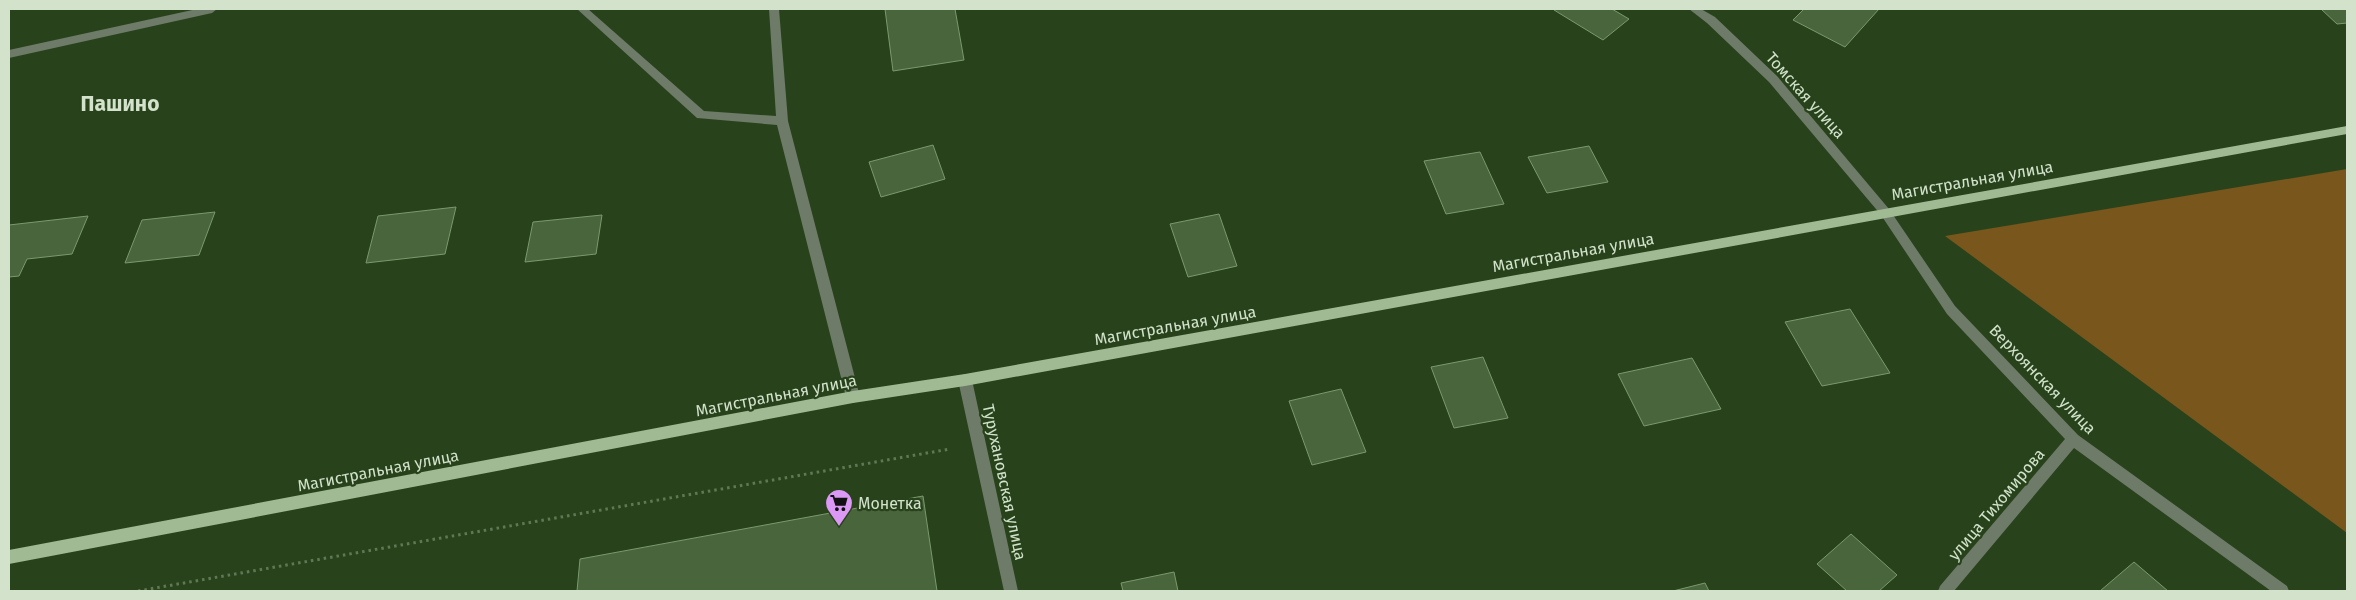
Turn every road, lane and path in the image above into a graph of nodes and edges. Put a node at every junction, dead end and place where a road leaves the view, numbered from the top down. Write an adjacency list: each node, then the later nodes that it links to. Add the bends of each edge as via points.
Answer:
1 (212, 9): 5 (street)
2 (582, 9): 6 (street, via 701,115)
3 (774, 9): 6 (street)
4 (1694, 9): 8 (street, Томская улица, via 1711,20 1773,80)
5 (9, 54)
6 (782, 121): 10 (street)
7 (2347, 130): 8 (main road, Магистральная улица)
8 (1885, 212): 9 (main road, Магистральная улица); 11 (street, Верхоянская улица, via 1951,310)
9 (965, 380): 10 (main road, Магистральная улица); 12 (street, Турухановская улица)
10 (853, 396): 13 (main road, Магистральная улица)
11 (2073, 439): 16 (street, улица Тихомирова); 17 (street, Верхоянская улица)
12 (980, 444): 14 (path); 15 (street, Турухановская улица)
13 (9, 557)
14 (138, 591)
15 (1011, 591)
16 (1945, 591)
17 (2282, 591)

